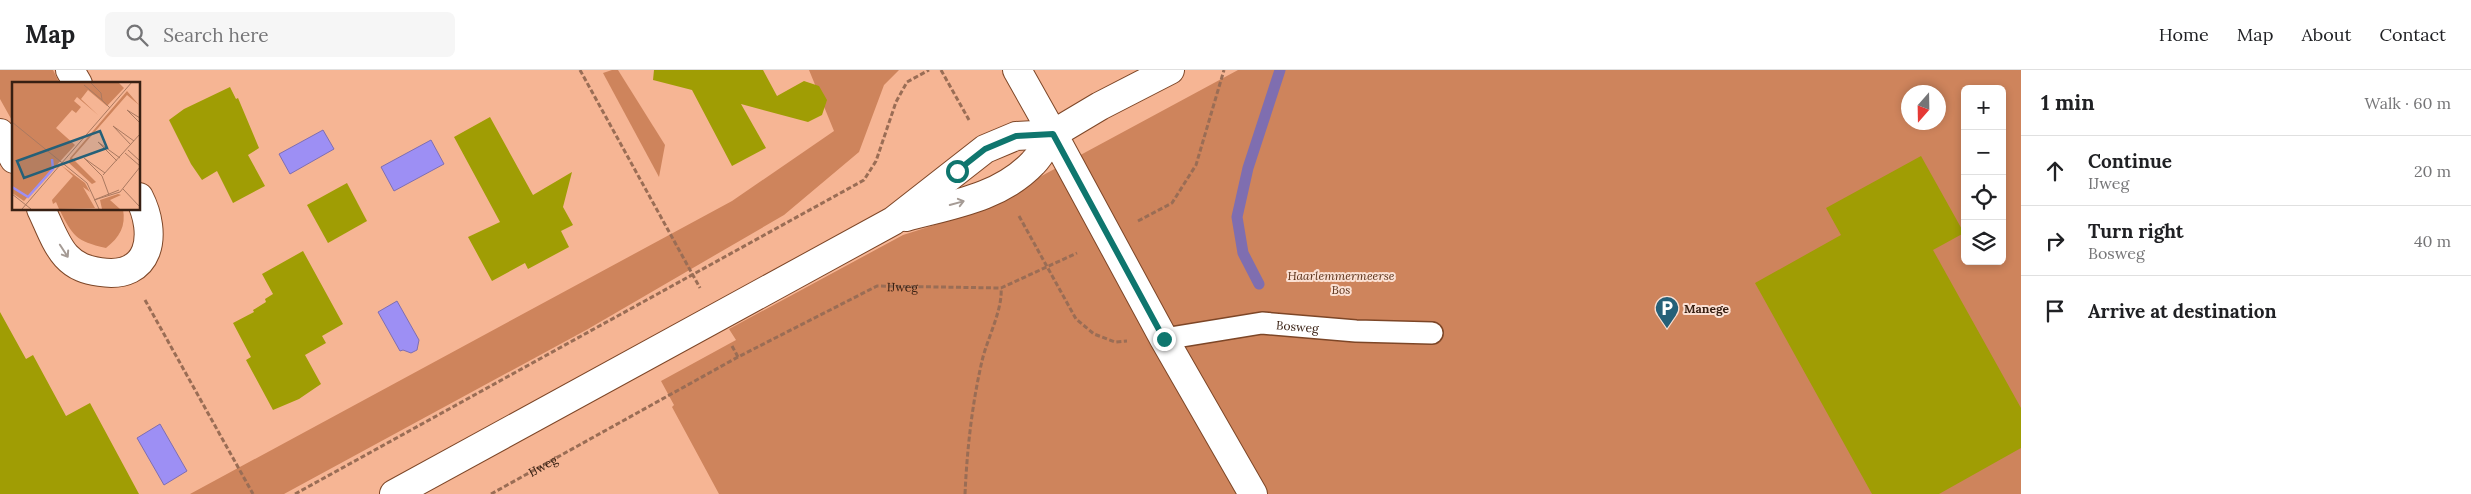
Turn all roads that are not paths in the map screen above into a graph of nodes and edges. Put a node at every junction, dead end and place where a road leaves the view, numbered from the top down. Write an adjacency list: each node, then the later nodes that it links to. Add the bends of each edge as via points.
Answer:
1 (70, 70): 4 (street)
2 (1017, 70): 6 (street)
3 (1170, 70): 6 (street)
4 (77, 82)
5 (0, 133): 7 (street)
6 (1053, 134): 10 (street, via 1016,136 985,149); 10 (street, one-way to 6, via 1004,187 1034,163); 12 (street)
7 (12, 155)
8 (140, 199): 9 (street, one-way to 8, via 66,256 83,269 116,274 129,271 148,247 150,233)
9 (41, 210)
10 (893, 221): 13 (street)
11 (1432, 333): 12 (lane, Bosweg, via 1262,323)
12 (1164, 339): 14 (street)
13 (394, 494)
14 (1253, 494)

